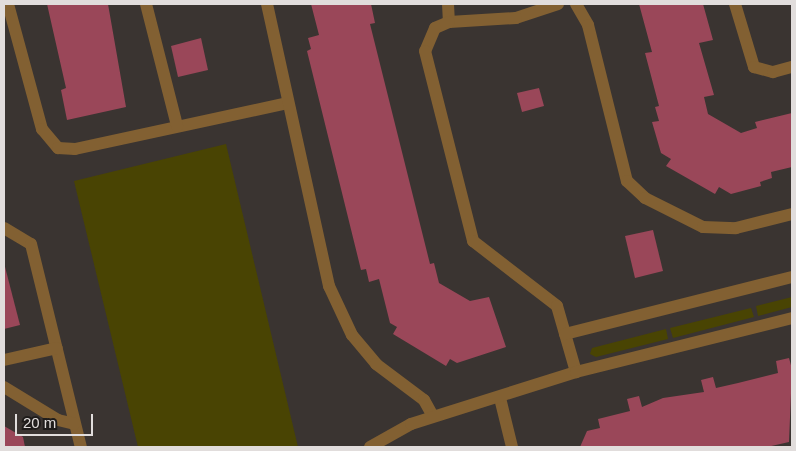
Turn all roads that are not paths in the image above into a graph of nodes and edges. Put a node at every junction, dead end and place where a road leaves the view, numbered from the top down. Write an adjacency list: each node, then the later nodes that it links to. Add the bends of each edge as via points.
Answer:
1 (146, 4): 11 (lane)
2 (266, 4): 10 (lane)
3 (448, 4): 8 (lane)
4 (558, 4): 8 (lane, via 516,18)
5 (576, 4): 12 (lane, via 588,25 628,181 639,192 672,214 703,227 736,228)
6 (735, 4): 9 (lane, via 754,67 773,72)
7 (8, 12): 11 (lane, via 42,129 58,148 74,149)
8 (449, 22): 16 (lane, via 435,28 425,51 473,241 549,297 557,306)
9 (792, 67)
10 (287, 103): 11 (lane); 22 (lane, via 329,286 340,310 352,335 376,364 410,386)
11 (178, 126)
12 (792, 214)
13 (4, 228): 17 (lane, via 32,244)
14 (792, 277): 16 (lane)
15 (792, 318): 19 (lane)
16 (565, 334): 19 (lane)
17 (57, 348): 18 (lane); 23 (lane)
18 (4, 360)
19 (576, 372): 21 (lane)
20 (4, 387): 23 (lane, via 58,420)
21 (500, 398): 22 (lane); 26 (lane)
22 (433, 416): 25 (lane)
23 (75, 424): 24 (lane)
24 (80, 447)
25 (370, 447)
26 (512, 447)

